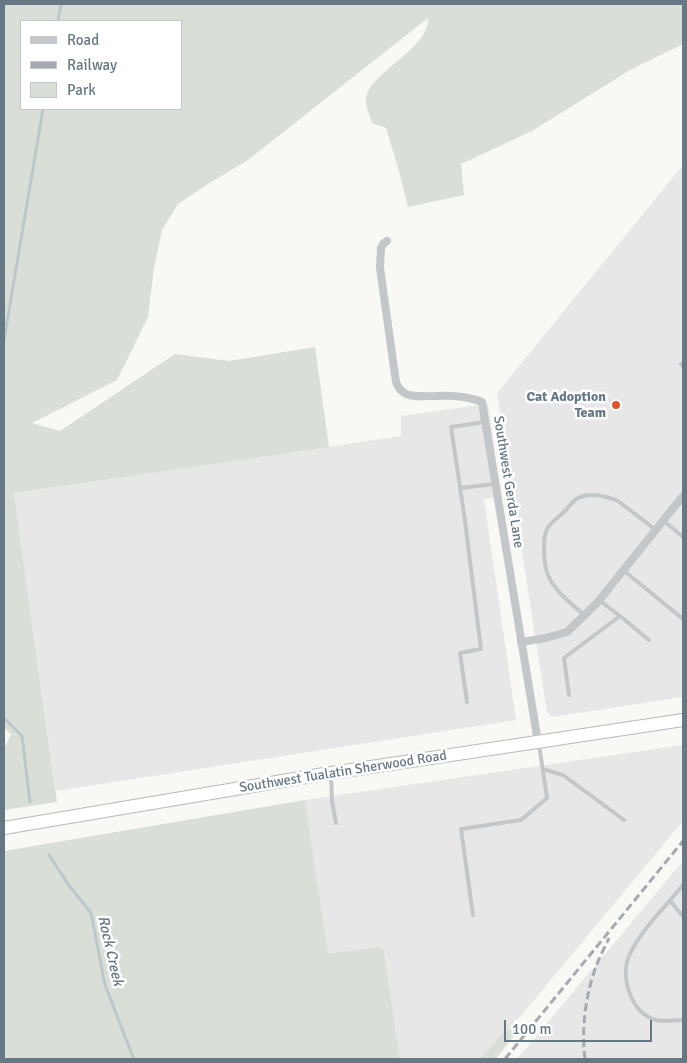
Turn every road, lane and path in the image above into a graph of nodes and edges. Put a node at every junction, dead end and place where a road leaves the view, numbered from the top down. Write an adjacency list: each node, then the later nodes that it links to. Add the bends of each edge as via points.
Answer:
1 (387, 241): 2 (street, Southwest Gerda Lane, via 381,248 381,278 398,388 409,395 473,398 482,402)
2 (485, 422): 3 (street, Southwest Gerda Lane); 4 (lane, via 451,426)
3 (495, 484): 4 (lane); 15 (street, Southwest Gerda Lane)
4 (460, 488): 17 (lane, via 481,649 460,653)
5 (683, 496): 6 (street)
6 (663, 521): 7 (street); 8 (lane)
7 (656, 530): 9 (street); 11 (lane, via 618,501 602,496 577,498 547,529 547,574 558,592)
8 (683, 537)
9 (623, 570): 10 (street); 13 (lane)
10 (599, 600): 11 (street); 12 (lane)
11 (584, 615): 15 (street, via 567,632)
12 (620, 616): 14 (lane); 16 (lane, via 564,658)
13 (683, 619)
14 (649, 640)
15 (521, 642): 19 (street, Southwest Gerda Lane)
16 (569, 695)
17 (467, 702)
18 (683, 720): 19 (highway, Southwest Tualatin Sherwood Road)
19 (538, 742): 20 (lane); 21 (highway, Southwest Tualatin Sherwood Road)
20 (543, 769): 22 (lane, via 563,775); 27 (lane, via 547,798 522,820 461,829)
21 (331, 773): 23 (lane); 24 (highway, Southwest Tualatin Sherwood Road)
22 (624, 820)
23 (336, 823)
24 (4, 828)
25 (683, 885): 26 (lane)
26 (670, 902): 28 (lane); 29 (lane, via 642,933 628,957 626,977 631,999 644,1014 656,1020)
27 (473, 914)
28 (683, 916)
29 (683, 1020)

